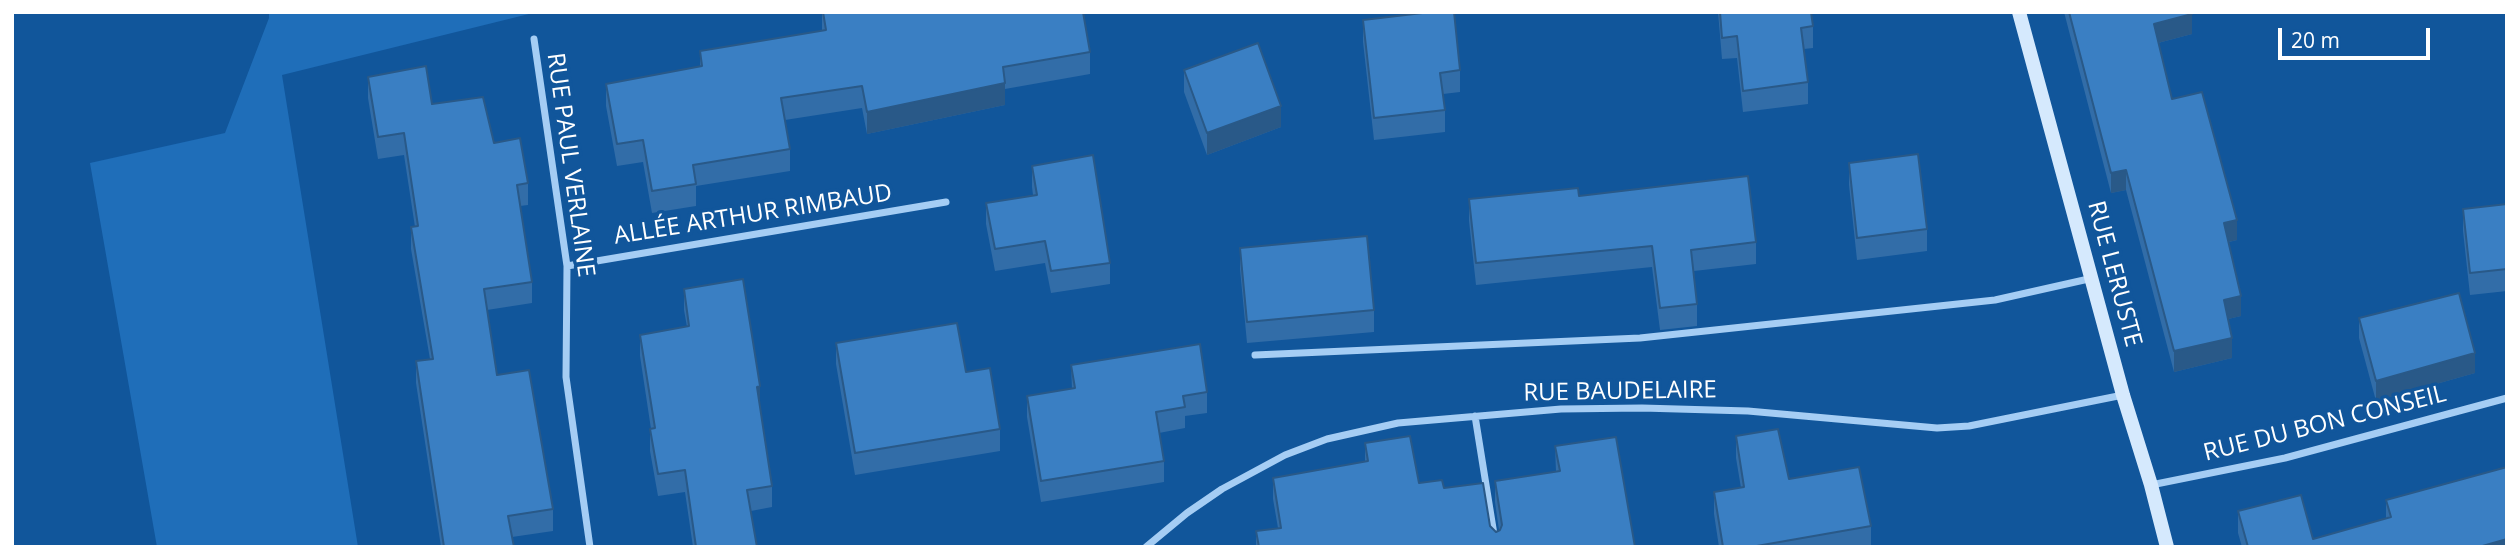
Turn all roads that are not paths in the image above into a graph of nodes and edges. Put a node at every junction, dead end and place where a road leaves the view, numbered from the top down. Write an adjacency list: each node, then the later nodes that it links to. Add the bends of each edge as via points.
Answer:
1 (2019, 12): 5 (street, RUE LERUSTE)
2 (534, 39): 4 (street, RUE PAUL VERLAINE)
3 (947, 202): 4 (street, ALLÉE ARTHUR RIMBAUD)
4 (567, 265): 11 (street, RUE PAUL VERLAINE, via 566,377)
5 (2093, 278): 6 (street, via 1995,300 1640,338); 7 (street, RUE LERUSTE)
6 (1255, 355)
7 (2123, 395): 9 (street, RUE BAUDELAIRE, via 1969,426 1937,428 1698,409 1562,409); 10 (street, RUE LERUSTE)
8 (2507, 398): 10 (street, RUE DU BON CONSEIL, via 2285,458)
9 (1475, 416): 12 (street, RUE BAUDELAIRE, via 1398,423 1327,439 1285,455 1222,489); 13 (street)
10 (2151, 485): 14 (street, RUE LERUSTE)
11 (590, 547)
12 (1146, 547)
13 (1496, 547)
14 (2167, 547)

